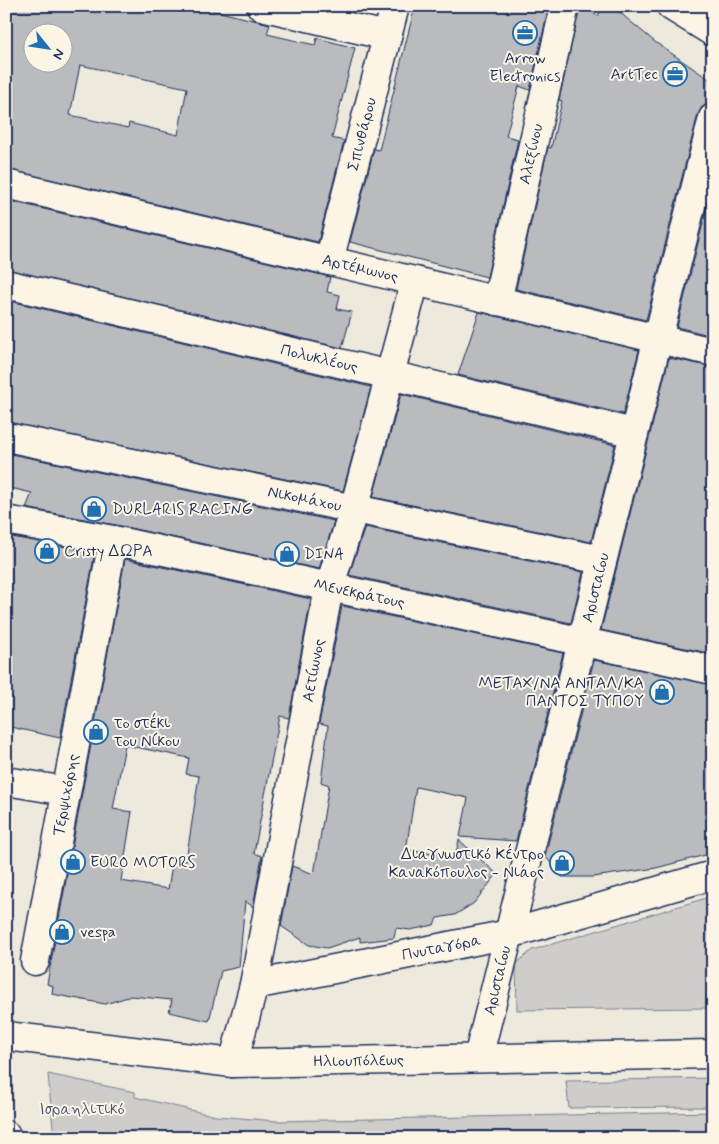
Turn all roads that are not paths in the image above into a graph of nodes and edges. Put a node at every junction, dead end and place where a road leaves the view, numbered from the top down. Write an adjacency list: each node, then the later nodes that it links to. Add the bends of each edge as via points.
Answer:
1 (261, 6): 6 (street)
2 (395, 6): 6 (street, Σπινθάρου)
3 (566, 6): 12 (street, Αλεξίνου)
4 (679, 8): 5 (street)
5 (713, 32)
6 (387, 36): 9 (street, Σπινθάρου)
7 (713, 118): 13 (street, Αρισταίου)
8 (6, 184): 9 (street, Αρτέμωνος)
9 (328, 260): 10 (street, Αρτέμωνος)
10 (415, 281): 12 (street, Αρτέμωνος); 15 (street, Αετίωνος)
11 (6, 284): 15 (street, Πολυκλέους)
12 (497, 301): 13 (street, Αρτέμωνος)
13 (658, 339): 14 (street, Αρτέμωνος); 16 (street, Αρισταίου)
14 (713, 352)
15 (391, 376): 16 (street, Πολυκλέους); 18 (street, Αετίωνος)
16 (634, 433): 21 (street, Αρισταίου)
17 (6, 437): 18 (street, Νικομάχου)
18 (354, 509): 21 (street, Νικομάχου); 22 (street, Αετίωνος)
19 (6, 520): 20 (street, Μενεκράτους)
20 (113, 540): 22 (street, Μενεκράτους); 26 (street, Τερψιχόρης)
21 (602, 560): 23 (street, Αρισταίου)
22 (329, 588): 23 (street, Μενεκράτους); 30 (street, Αετίωνος)
23 (582, 641): 24 (street, Μενεκράτους); 28 (street, Αρισταίου)
24 (713, 670)
25 (6, 781): 26 (street)
26 (66, 791): 29 (street, Τερψιχόρης)
27 (713, 875): 28 (street, Πνυταγόρα)
28 (510, 934): 30 (street, Πνυταγόρα); 33 (street, Αρισταίου)
29 (35, 961)
30 (254, 985): 34 (street, Αετίωνος)
31 (6, 1036): 34 (street, Ηλιουπόλεως)
32 (713, 1054): 33 (street, Ηλιουπόλεως)
33 (478, 1058): 34 (street, Ηλιουπόλεως)
34 (233, 1063)

